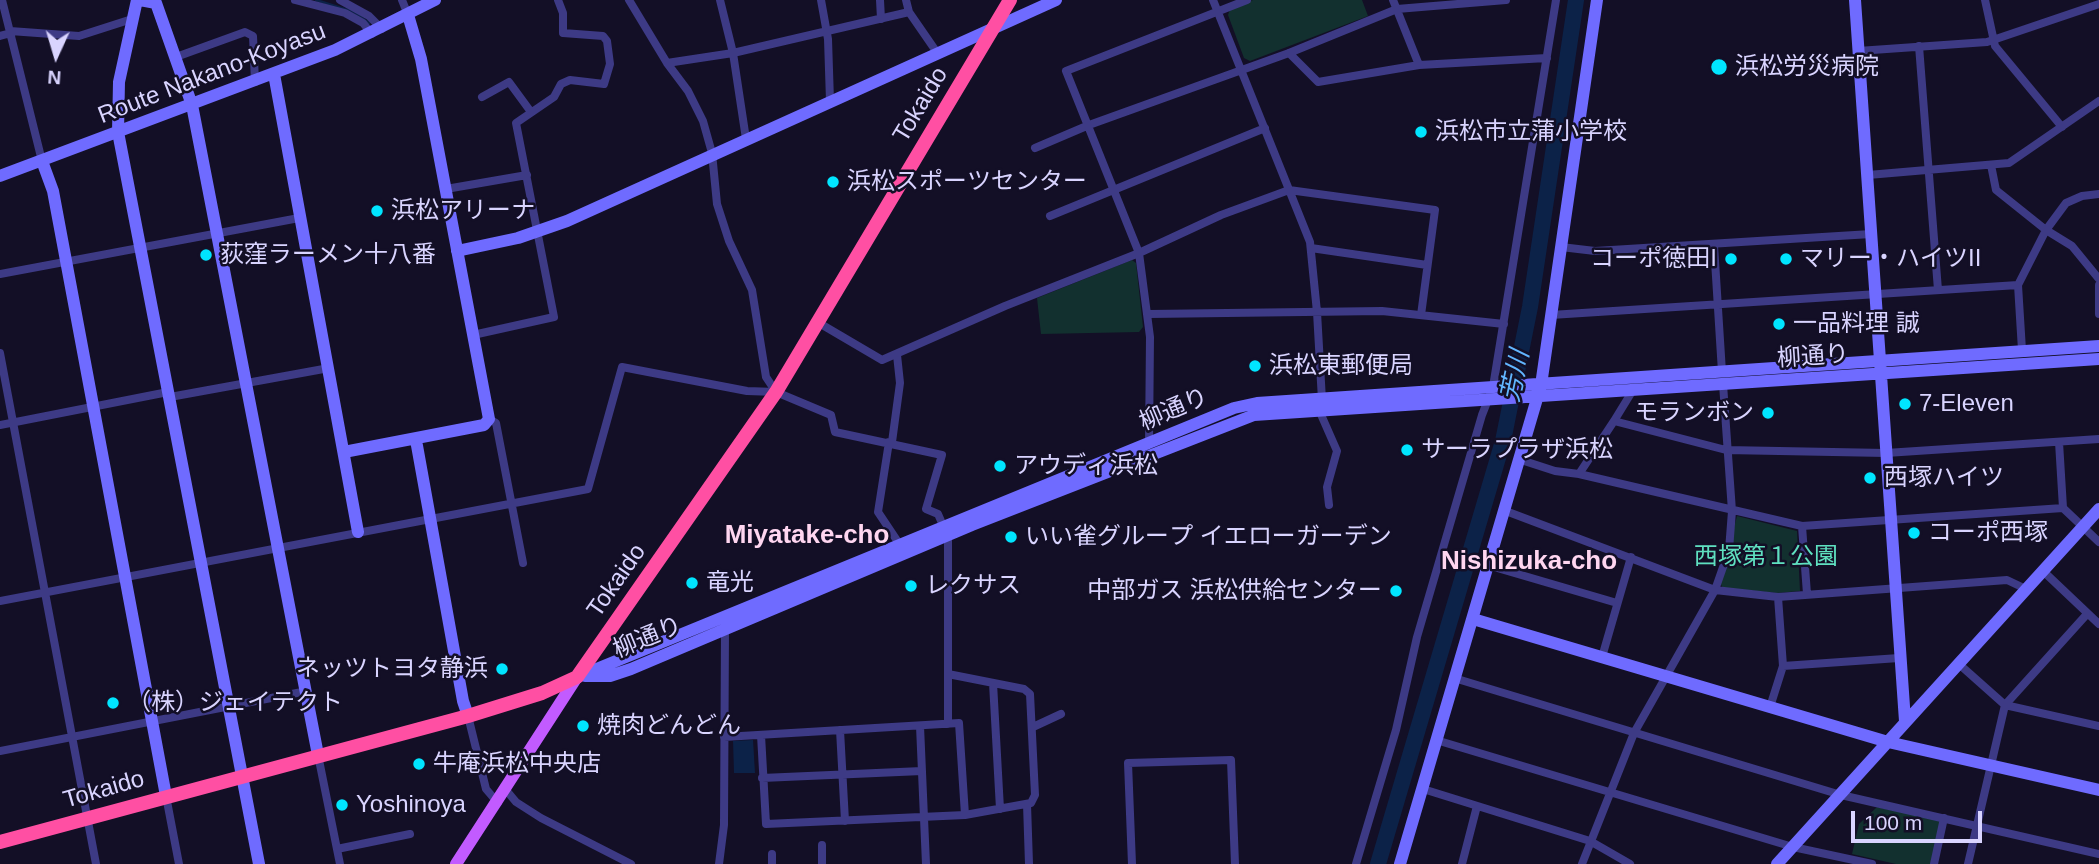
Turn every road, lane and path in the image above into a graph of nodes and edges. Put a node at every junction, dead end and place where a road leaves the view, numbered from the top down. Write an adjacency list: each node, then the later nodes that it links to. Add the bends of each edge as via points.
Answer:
1 (2, 0): 33 (street)
2 (138, 0): 29 (street); 42 (street, via 156,3)
3 (295, 0): 32 (street, via 345,13)
4 (340, 0): 32 (street, via 369,16)
5 (402, 0): 28 (street)
6 (435, 0): 28 (street, Route Nakano-Koyasu)
7 (558, 0): 53 (street, via 563,33 603,36 610,64 604,84 569,80)
8 (629, 0): 44 (street)
9 (732, 0): 23 (street)
10 (821, 0): 34 (street)
11 (880, 0): 30 (street)
12 (906, 0): 26 (street)
13 (1010, 0): 31 (highway, Tokaido)
14 (1056, 0): 31 (street)
15 (1213, 0): 27 (street)
16 (1247, 0): 27 (street)
17 (1393, 0): 25 (street)
18 (1506, 0): 25 (street)
19 (1556, 0): 43 (street)
20 (1597, 0): 78 (street)
21 (1855, 0): 38 (street)
22 (1984, 0): 36 (street)
23 (721, 2): 39 (street)
24 (2099, 4): 36 (street)
25 (1396, 9): 40 (street); 45 (street)
26 (909, 12): 30 (street); 41 (street)
27 (1217, 12): 46 (street); 54 (street, via 1066,71)
28 (408, 15): 32 (street, Route Nakano-Koyasu); 67 (street)
29 (132, 19): 33 (street, via 79,36); 57 (street, via 118,82)
30 (881, 19): 34 (street)
31 (994, 26): 41 (street); 97 (highway, Tokaido)
32 (377, 31): 47 (street, Route Nakano-Koyasu)
33 (10, 32): 35 (street); 61 (street)
34 (825, 32): 39 (street); 50 (street)
35 (0, 36)
36 (1992, 41): 37 (street); 55 (street)
37 (1919, 46): 38 (street); 63 (street)
38 (1858, 51): 64 (street)
39 (733, 52): 44 (street); 58 (street)
40 (1289, 53): 45 (street, via 1318,82); 46 (street)
41 (938, 54): 50 (street)
42 (176, 57): 48 (street, via 245,32 253,36); 52 (street)
43 (1547, 58): 45 (street); 98 (street)
44 (667, 62): 60 (street, via 703,121)
45 (1419, 65)
46 (1240, 71): 54 (street); 56 (street)
47 (274, 74): 48 (street, Route Nakano-Koyasu); 72 (street)
48 (255, 82): 52 (street, Route Nakano-Koyasu)
49 (482, 97): 53 (street, via 509,82)
50 (830, 101): 58 (street)
51 (2099, 101): 55 (street)
52 (192, 105): 57 (street, Route Nakano-Koyasu); 75 (street)
53 (531, 112): 65 (street, via 516,123)
54 (1089, 125): 59 (street); 68 (street)
55 (2062, 127): 62 (street, via 2011,162)
56 (1265, 128): 68 (street); 69 (street)
57 (118, 131): 61 (street, Route Nakano-Koyasu); 79 (street)
58 (746, 139): 60 (street)
59 (1035, 148)
60 (712, 153): 74 (street); 111 (street, via 717,204 752,290 766,377)
61 (42, 161): 66 (street, Route Nakano-Koyasu); 83 (street, via 53,191)
62 (1991, 165): 63 (street); 73 (street, via 1996,190)
63 (1929, 170): 64 (street); 89 (street)
64 (1868, 174): 76 (street)
65 (527, 175): 67 (street); 74 (street)
66 (0, 176)
67 (446, 189): 81 (street)
68 (1114, 190): 71 (street); 82 (street)
69 (1289, 190): 80 (street); 82 (street, via 1220,215); 84 (street, via 1435,210)
70 (2099, 194): 73 (street, via 2066,204)
71 (1050, 216)
72 (299, 218): 75 (street); 106 (street)
73 (2046, 230): 86 (street, via 2072,246); 87 (street)
74 (537, 232): 81 (street); 99 (street, via 554,317)
75 (218, 233): 79 (street); 108 (street)
76 (1871, 234): 77 (street); 90 (street)
77 (1714, 245): 78 (street, via 1595,251); 91 (street)
78 (1561, 247): 94 (street)
79 (141, 248): 83 (street); 113 (street)
80 (1311, 248): 84 (street); 92 (street)
81 (457, 251): 99 (street)
82 (1139, 253): 93 (street); 103 (street)
83 (65, 262): 85 (street); 115 (street)
84 (1427, 265): 96 (street)
85 (0, 274)
86 (2099, 279)
87 (2018, 285): 89 (street); 101 (street)
88 (2099, 285): 95 (street)
89 (1938, 290): 90 (street)
90 (1875, 294): 91 (street); 105 (street)
91 (1717, 305): 94 (street); 107 (street)
92 (1317, 312): 93 (street); 96 (street); 114 (street)
93 (1149, 314): 124 (street)
94 (1551, 314): 110 (street)
95 (2099, 314)
96 (1421, 315): 98 (street)
97 (819, 323): 103 (street, via 883,360); 111 (highway, Tokaido)
98 (1504, 324): 112 (street)
99 (473, 335): 116 (street)
100 (2099, 346): 101 (street, 柳通り)
101 (2022, 350): 105 (street, 柳通り)
102 (0, 353): 118 (street)
103 (897, 355): 122 (street, via 900,383)
104 (2099, 359): 105 (street, 柳通り)
105 (1880, 367): 107 (street, 柳通り); 127 (street)
106 (329, 368): 108 (street); 126 (street)
107 (1722, 378): 109 (street, 柳通り); 110 (street, 柳通り); 125 (street)
108 (247, 383): 113 (street); 144 (street)
109 (1633, 390): 110 (street, 柳通り); 117 (street)
110 (1536, 391): 112 (street, 柳通り); 128 (street)
111 (776, 392): 122 (street, via 831,415 835,432); 130 (street, via 747,391 622,367 588,489); 169 (highway, Tokaido)
112 (1493, 393): 114 (street, 柳通り); 233 (street, via 1417,637 1396,730)
113 (169, 394): 115 (street); 146 (street)
114 (1320, 405): 124 (street, 柳通り, via 1245,405); 131 (street, via 1337,451 1327,487); 141 (street, 柳通り, via 1237,419)
115 (93, 406): 118 (street); 150 (street)
116 (489, 419): 121 (street, via 484,425); 130 (street, via 495,423)
117 (1614, 421): 125 (street); 129 (street)
118 (12, 423): 119 (street); 154 (street)
119 (0, 425)
120 (2099, 439): 123 (street)
121 (416, 440): 126 (street); 136 (street)
122 (891, 442): 141 (street, via 942,455 926,509 938,514); 143 (street, via 878,512)
123 (2059, 442): 127 (street); 132 (street)
124 (1149, 444): 141 (street, 柳通り)
125 (1726, 450): 127 (street); 135 (street)
126 (344, 452): 140 (street)
127 (1886, 453): 137 (street)
128 (1518, 459): 129 (street); 134 (street)
129 (1579, 474): 135 (street)
130 (509, 505): 136 (street); 147 (street)
131 (1329, 505)
132 (2063, 508): 137 (street); 139 (street)
133 (2099, 509): 139 (street)
134 (1503, 510): 145 (street); 148 (street)
135 (1732, 511): 138 (street); 152 (street, via 1729,550)
136 (429, 519): 140 (street); 177 (street)
137 (1889, 521): 138 (street); 151 (street)
138 (1802, 526): 155 (street)
139 (2083, 527): 142 (street); 149 (street)
140 (358, 532): 144 (street)
141 (946, 532): 143 (street, 柳通り); 162 (street, 柳通り); 167 (street)
142 (2099, 542)
143 (900, 545): 169 (street, 柳通り)
144 (278, 548): 146 (street); 172 (street)
145 (1631, 557): 152 (street); 158 (street)
146 (201, 563): 150 (street); 174 (street)
147 (523, 563)
148 (1487, 565): 158 (street); 160 (street)
149 (2043, 571): 153 (street); 159 (street)
150 (124, 578): 154 (street); 178 (street)
151 (1895, 587): 153 (street, via 2007,580); 155 (street); 164 (street)
152 (1716, 590): 156 (street); 168 (street)
153 (2026, 590): 165 (street)
154 (45, 592): 157 (street); 187 (street)
155 (1807, 594): 156 (street)
156 (1778, 597): 166 (street)
157 (0, 601)
158 (1617, 603): 163 (street)
159 (2087, 614): 161 (street); 173 (street)
160 (1473, 619): 163 (street); 170 (street)
161 (2099, 624)
162 (725, 629): 169 (street, 柳通り, via 610,676); 188 (street)
163 (1602, 657): 168 (street)
164 (1899, 658): 166 (street); 179 (street)
165 (1960, 665): 173 (street); 179 (street)
166 (1783, 666): 175 (street)
167 (948, 674): 171 (street); 180 (street)
168 (1669, 676): 175 (street); 185 (street)
169 (578, 677): 177 (highway, Tokaido, via 542,694); 199 (main road)
170 (1454, 678): 185 (street); 189 (street)
171 (993, 683): 183 (street, via 1028,691); 207 (street)
172 (307, 691): 174 (street); 192 (street)
173 (2005, 705): 182 (street); 193 (street)
174 (229, 707): 178 (street); 196 (street)
175 (1770, 707): 190 (street)
176 (1061, 714): 183 (street)
177 (468, 716): 192 (highway, Tokaido); 204 (street, via 486,789)
178 (152, 721): 187 (street); 203 (street)
179 (1905, 722): 190 (street)
180 (948, 724): 181 (street); 208 (street, via 959,723)
181 (920, 726): 184 (street); 194 (street)
182 (2099, 726)
183 (1033, 727): 205 (street, via 1035,795)
184 (840, 730): 186 (street); 195 (street)
185 (1634, 733): 201 (street); 202 (street)
186 (761, 735): 188 (street); 197 (street)
187 (73, 736): 191 (street); 211 (street)
188 (724, 737): 227 (street)
189 (1436, 740): 198 (street); 201 (street)
190 (1888, 742): 193 (street); 202 (street)
191 (0, 751)
192 (318, 755): 196 (highway, Tokaido); 219 (street)
193 (1990, 765): 200 (street); 213 (street)
194 (922, 771): 195 (street); 209 (street)
195 (843, 775): 197 (street); 212 (street)
196 (243, 777): 203 (highway, Tokaido); 223 (street)
197 (762, 778): 212 (street, via 766,824)
198 (1423, 789): 206 (street); 234 (street)
199 (506, 790): 204 (main road); 226 (street, via 541,818)
200 (2099, 790)
201 (1612, 792): 215 (street); 218 (street)
202 (1841, 795): 210 (street); 218 (street)
203 (166, 796): 211 (highway, Tokaido); 222 (street)
204 (498, 803): 225 (main road)
205 (1027, 804): 207 (street); 230 (street)
206 (1477, 806): 215 (street); 235 (street)
207 (1000, 809): 208 (street)
208 (965, 815): 209 (street)
209 (925, 817): 212 (street); 229 (street)
210 (1944, 818): 213 (street); 240 (street)
211 (88, 820): 216 (highway, Tokaido); 221 (street)
212 (845, 821)
213 (1977, 827): 220 (street); 241 (street)
214 (410, 834): 219 (street)
215 (1590, 841): 236 (street); 237 (street)
216 (0, 842)
217 (822, 845): 228 (street)
218 (1793, 846): 238 (street); 239 (street)
219 (337, 849): 224 (street)
220 (2099, 855)
221 (96, 864)
222 (178, 864)
223 (259, 864)
224 (340, 864)
225 (456, 864)
226 (631, 864)
227 (719, 864)
228 (822, 864)
229 (926, 864)
230 (1029, 864)
231 (1132, 864): 232 (street, via 1128,763 1231,760)
232 (1235, 864)
233 (1356, 864)
234 (1400, 864)
235 (1462, 864)
236 (1582, 864)
237 (1630, 864)
238 (1777, 864)
239 (1872, 864)
240 (1934, 864)
241 (1968, 864)

